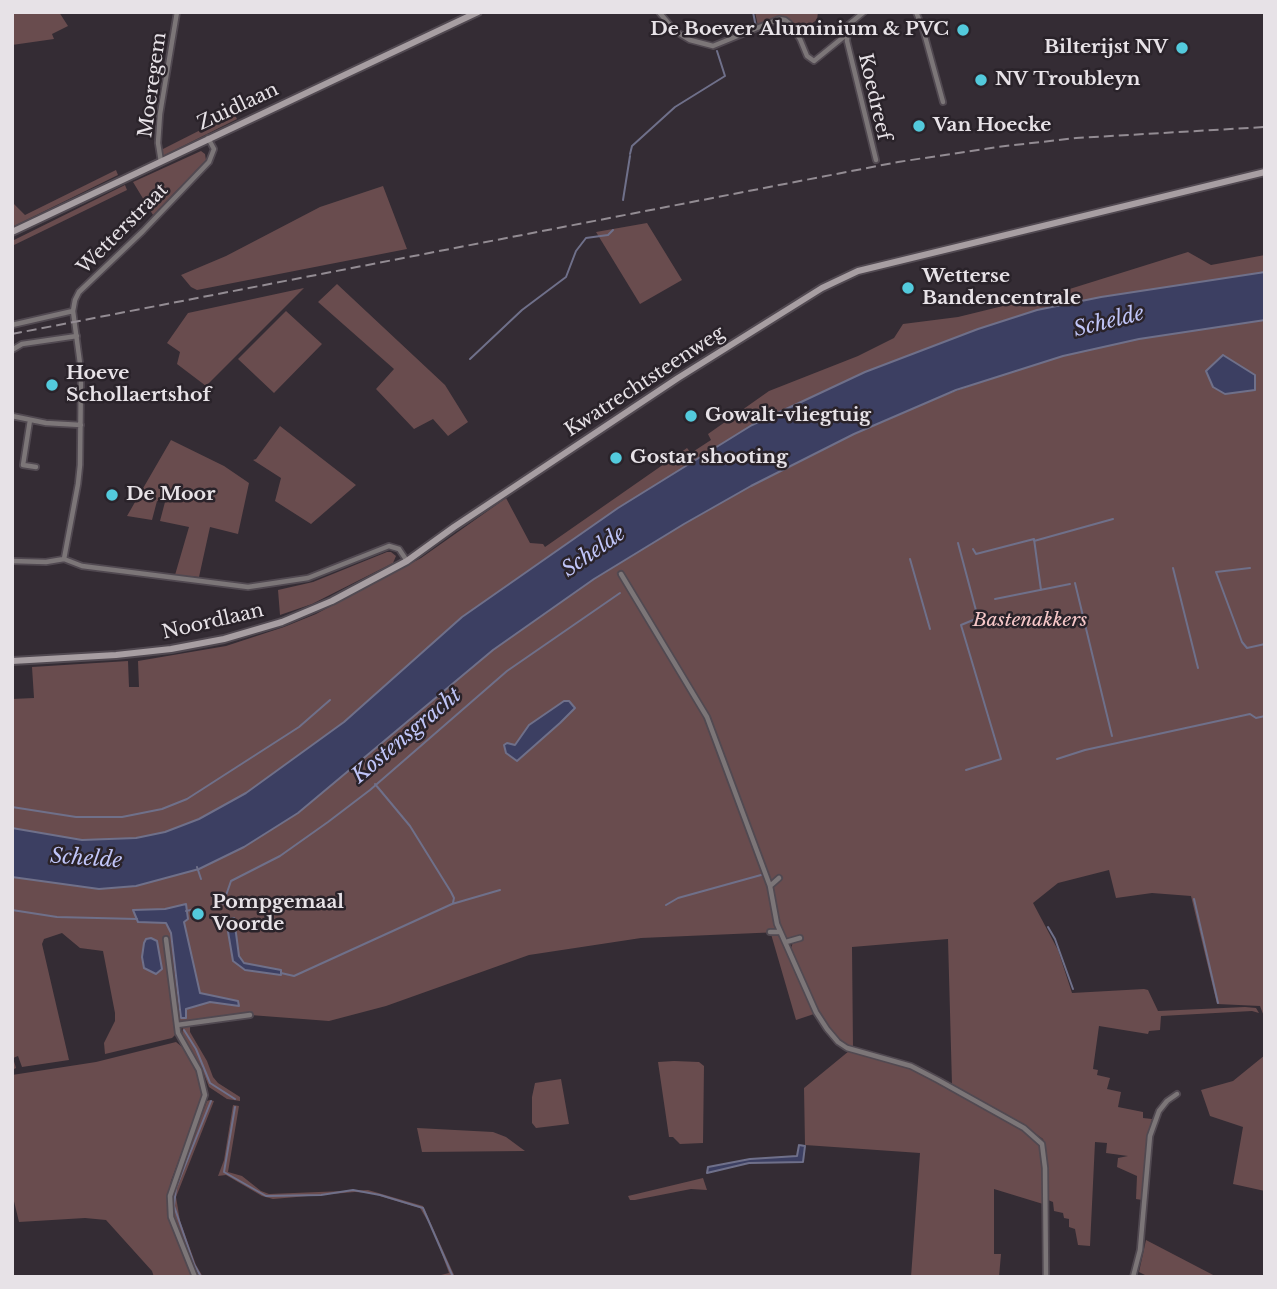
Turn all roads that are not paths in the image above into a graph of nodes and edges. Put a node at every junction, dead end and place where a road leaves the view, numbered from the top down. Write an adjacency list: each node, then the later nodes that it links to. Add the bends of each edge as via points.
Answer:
1 (177, 12): 10 (street, Moeregem, via 160,114)
2 (478, 12): 8 (street, Zuidlaan)
3 (659, 12): 6 (street, Koedreef, via 675,32 713,46 785,20 814,61)
4 (864, 12): 6 (street, via 848,25)
5 (916, 12): 7 (street)
6 (846, 38): 9 (street, Koedreef)
7 (943, 102)
8 (208, 138): 10 (street, Zuidlaan); 13 (street, Wetterstraat, via 214,149 209,162 79,292)
9 (876, 160)
10 (161, 162): 12 (street, Zuidlaan)
11 (1265, 173): 23 (street, Kwatrechtsteenweg, via 858,271 822,288 678,378)
12 (12, 232)
13 (73, 311): 14 (street); 15 (street)
14 (12, 325)
15 (77, 336): 16 (street); 19 (street)
16 (13, 349)
17 (12, 416): 18 (street)
18 (30, 420): 19 (street); 20 (street, via 23,465)
19 (81, 425): 21 (street, via 78,484)
20 (36, 467)
21 (64, 559): 22 (street); 23 (street, via 82,566 248,587 308,578 389,545 399,549)
22 (12, 561)
23 (407, 561): 25 (street, Noordlaan, via 332,601 224,639 130,654)
24 (621, 574): 27 (street, via 708,717)
25 (12, 661)
26 (779, 878): 27 (street)
27 (770, 886): 29 (street)
28 (770, 932): 29 (street)
29 (780, 932): 32 (street)
30 (800, 938): 32 (street)
31 (166, 939): 34 (street)
32 (786, 942): 37 (street, via 816,1012 838,1042 911,1066 1024,1128 1042,1144)
33 (250, 1015): 34 (street)
34 (177, 1024): 36 (street, via 180,1038 200,1070 205,1095 170,1196 171,1217)
35 (1177, 1094): 38 (street, via 1159,1111 1150,1136 1140,1250)
36 (195, 1277)
37 (1046, 1277)
38 (1133, 1277)

